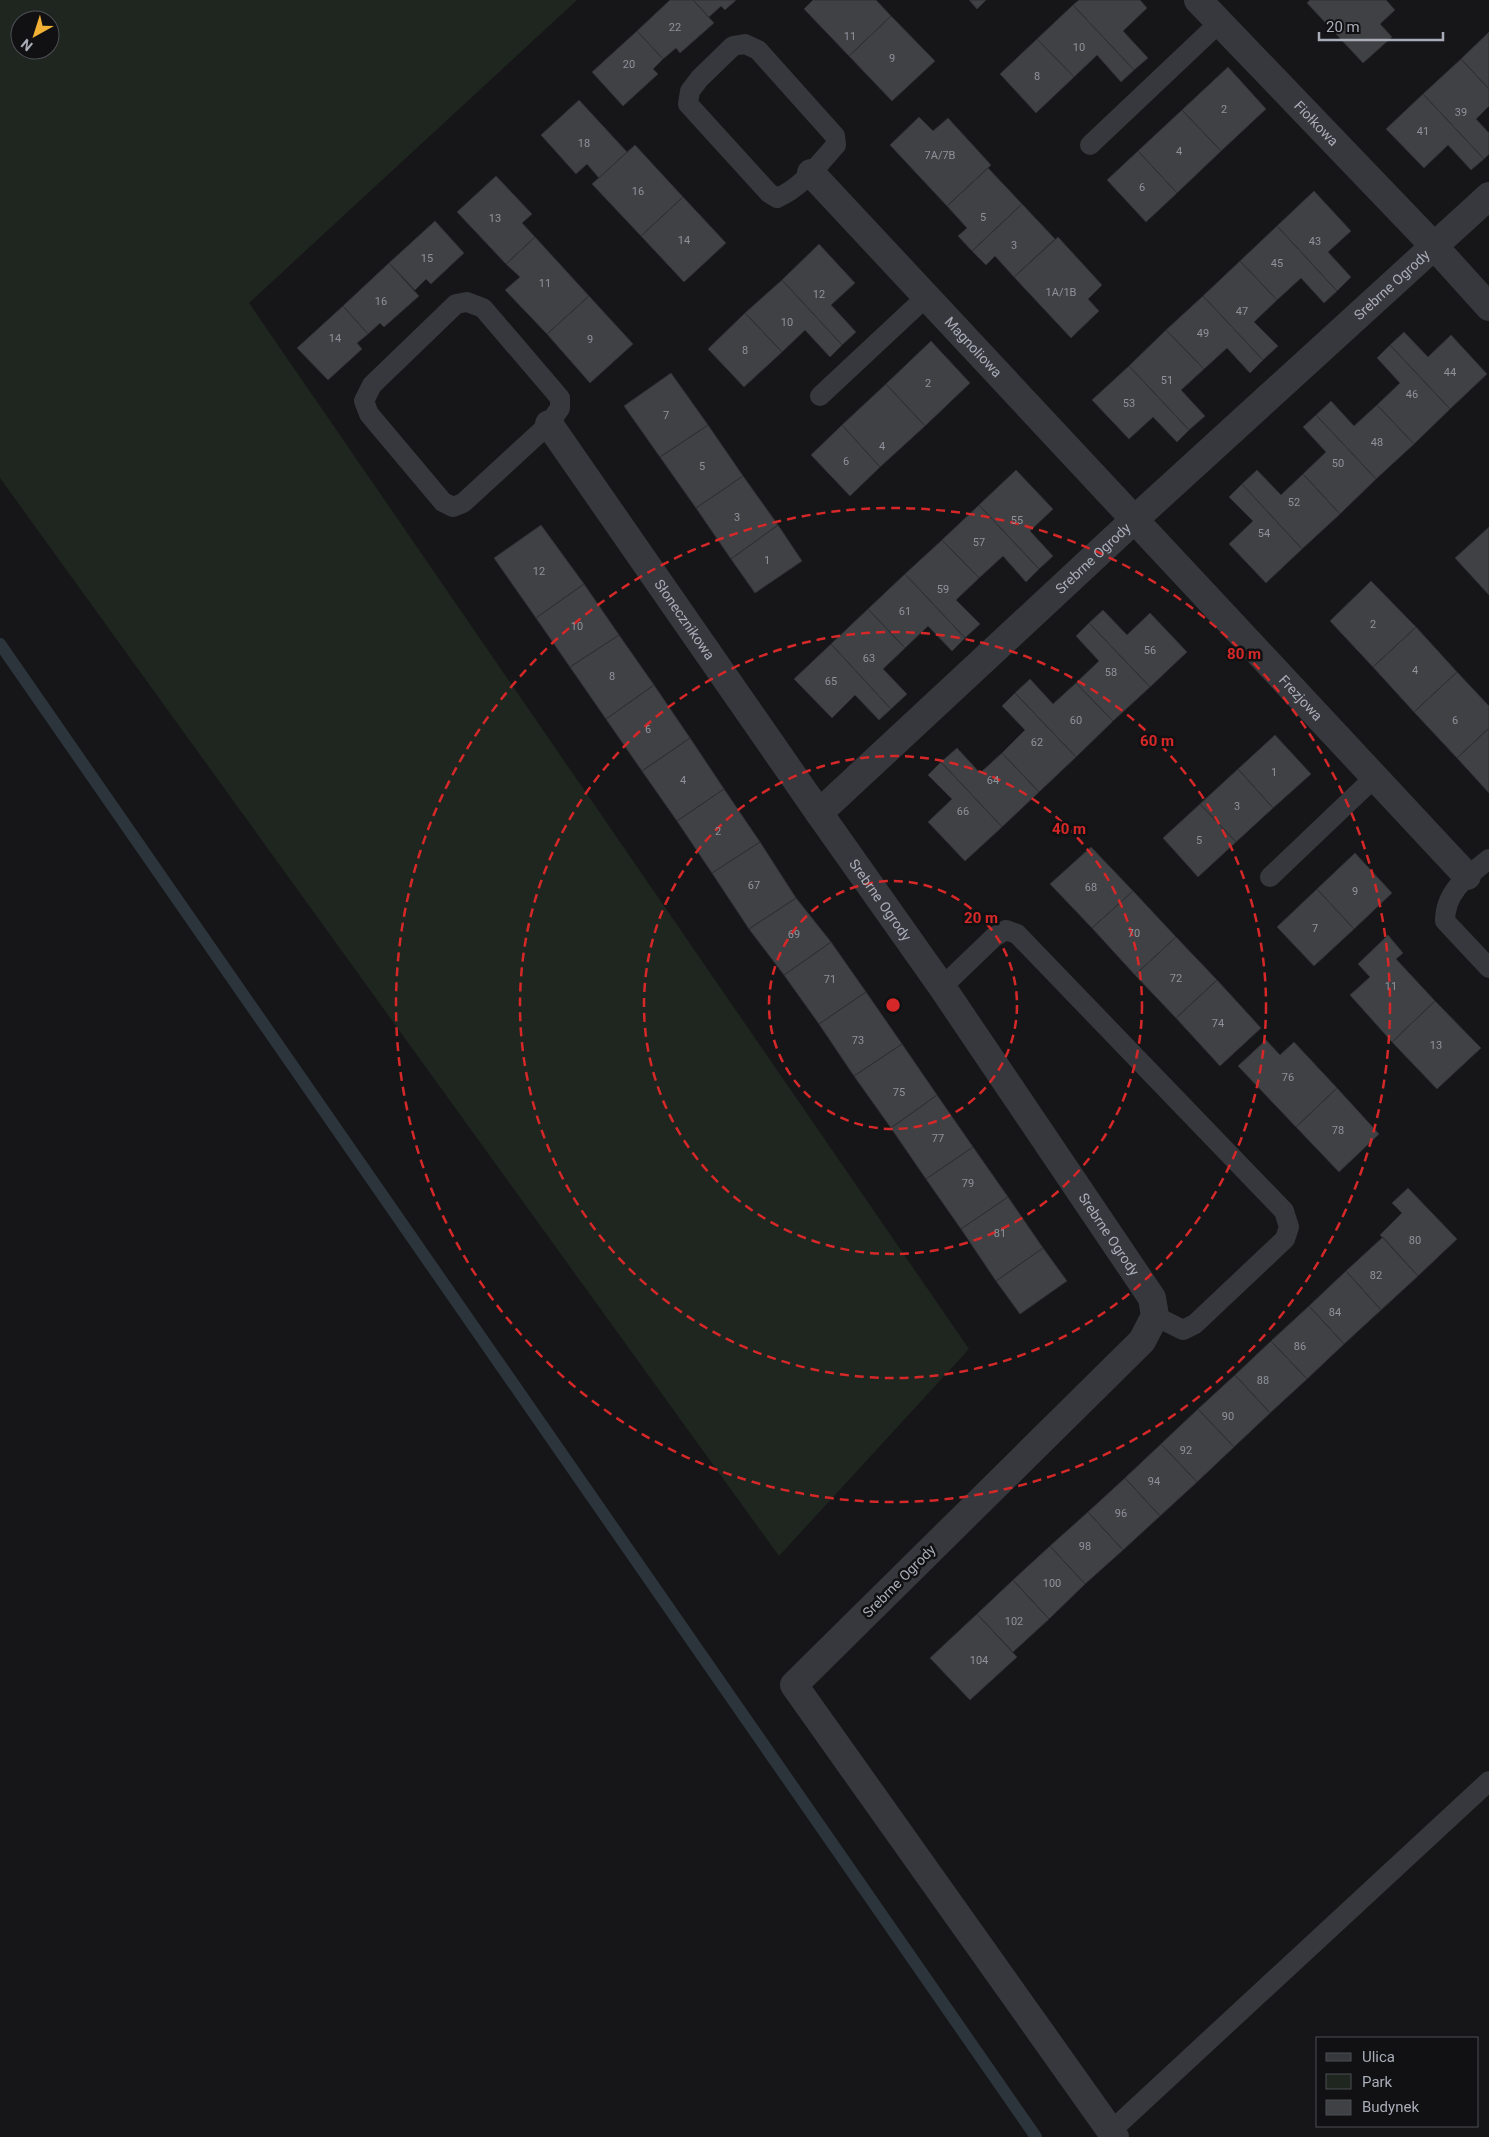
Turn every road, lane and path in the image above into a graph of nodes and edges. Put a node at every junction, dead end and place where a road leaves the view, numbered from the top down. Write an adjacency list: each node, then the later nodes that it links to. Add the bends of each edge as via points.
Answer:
1 (1198, 0): 2 (street, Fiołkowa)
2 (1219, 23): 3 (lane); 6 (street, Fiołkowa)
3 (1090, 145)
4 (811, 173): 4 (lane, via 791,192 777,198 688,104 690,91 734,46 745,44 758,50 835,136 836,145); 7 (street, Magnoliowa)
5 (1489, 196): 6 (street, Srebrne Ogrody)
6 (1434, 246): 8 (street, Fiołkowa); 11 (street, Srebrne Ogrody)
7 (926, 297): 9 (lane); 11 (street, Magnoliowa)
8 (1489, 308)
9 (820, 396)
10 (549, 424): 10 (lane, via 463,503 453,507 443,502 375,422 364,401 372,385 456,304 467,302 483,308 560,398 560,408); 13 (street, Słonecznikowa)
11 (1134, 520): 12 (street, Frezjowa); 13 (street, Srebrne Ogrody)
12 (1376, 776): 15 (street, Frezjowa); 16 (lane)
13 (819, 813): 18 (street, Srebrne Ogrody)
14 (1489, 859): 15 (lane)
15 (1467, 876): 17 (lane, via 1451,894 1445,909 1445,921)
16 (1270, 877)
17 (1489, 968)
18 (942, 987): 19 (street, Srebrne Ogrody, via 1152,1298); 19 (lane, via 994,937 1006,930 1017,934 1284,1211 1289,1226 1285,1239 1195,1324 1183,1330)
19 (1155, 1316): 21 (street, Srebrne Ogrody, via 1142,1341 794,1685)
20 (1489, 1781): 21 (lane)
21 (1113, 2134)

